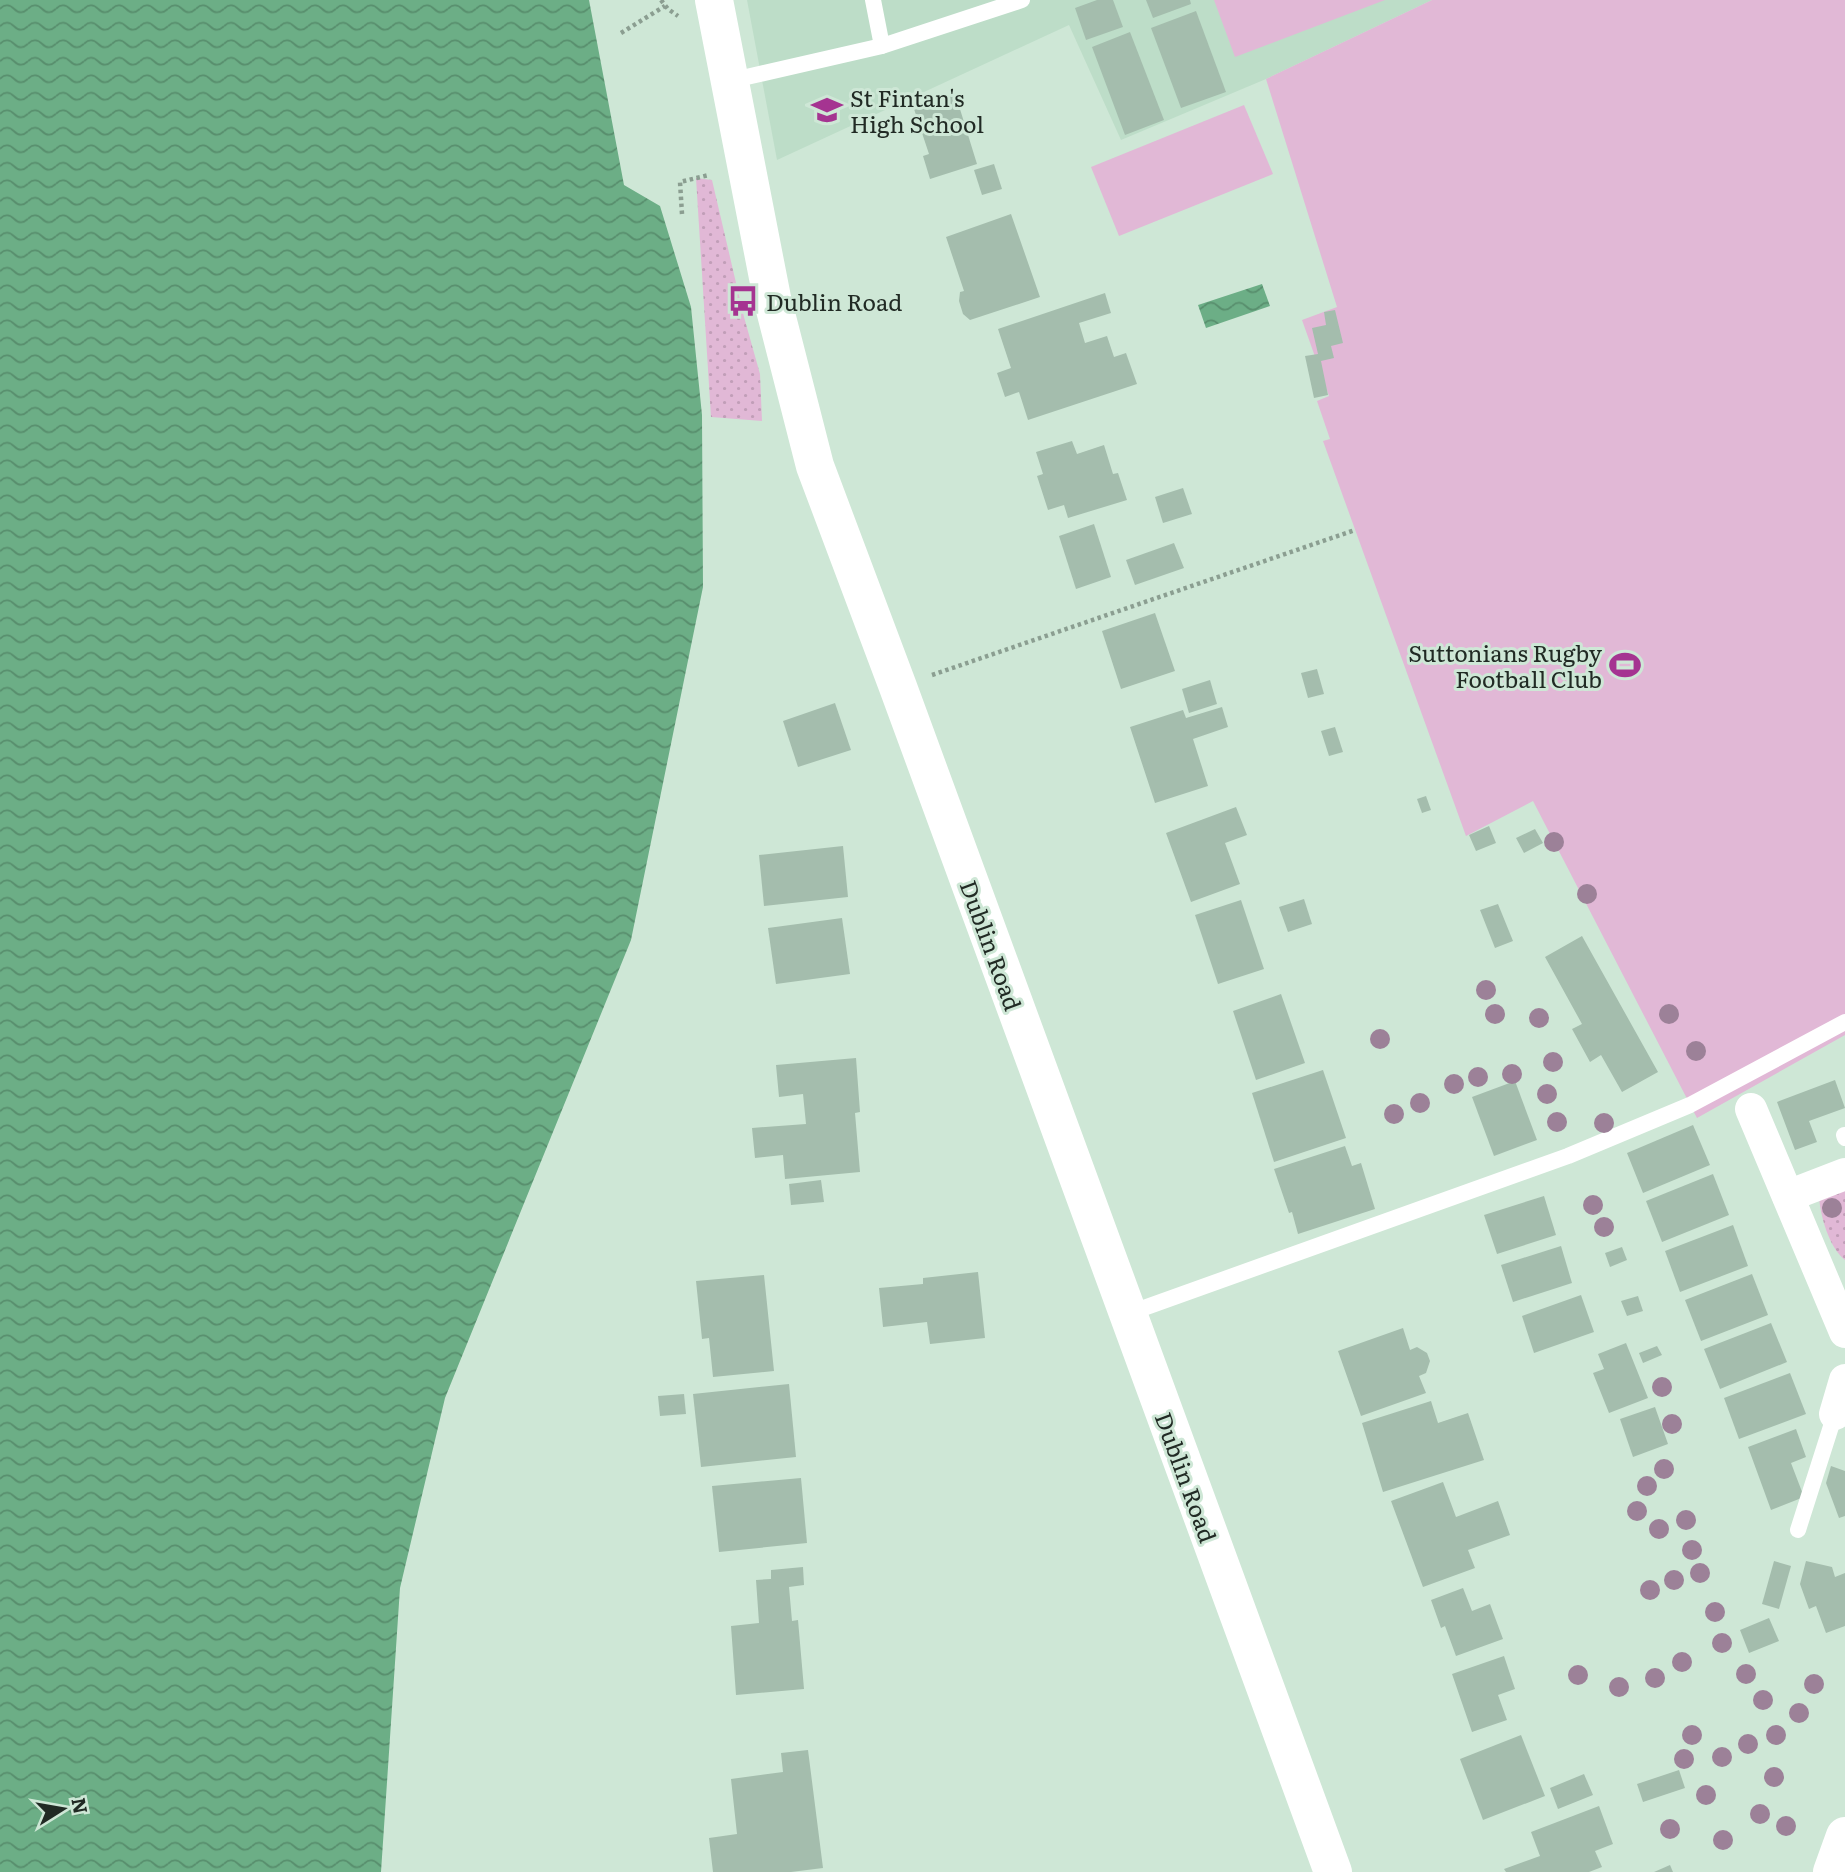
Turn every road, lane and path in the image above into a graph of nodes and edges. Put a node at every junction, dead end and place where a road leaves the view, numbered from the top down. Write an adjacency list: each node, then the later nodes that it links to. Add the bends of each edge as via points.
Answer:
1 (714, 0): 7 (main road, Dublin Road)
2 (873, 0): 6 (lane)
3 (1022, 0): 6 (lane)
4 (665, 6): 5 (path)
5 (621, 33)
6 (882, 46): 7 (lane)
7 (729, 81): 11 (main road, Dublin Road, via 772,298 815,466)
8 (698, 178): 9 (path, via 680,182)
9 (682, 214)
10 (1355, 530): 11 (path)
11 (898, 687): 17 (main road, Dublin Road)
12 (1845, 1022): 17 (lane, via 1690,1105 1569,1156)
13 (1751, 1109): 15 (street)
14 (1845, 1174): 15 (street)
15 (1788, 1196): 16 (street)
16 (1839, 1300): 18 (street)
17 (1127, 1314): 23 (main road, Dublin Road)
18 (1845, 1332)
19 (1845, 1380): 20 (street)
20 (1835, 1414): 21 (lane)
21 (1798, 1530)
22 (1845, 1836): 24 (main road)
23 (1333, 1872)
24 (1832, 1872)

